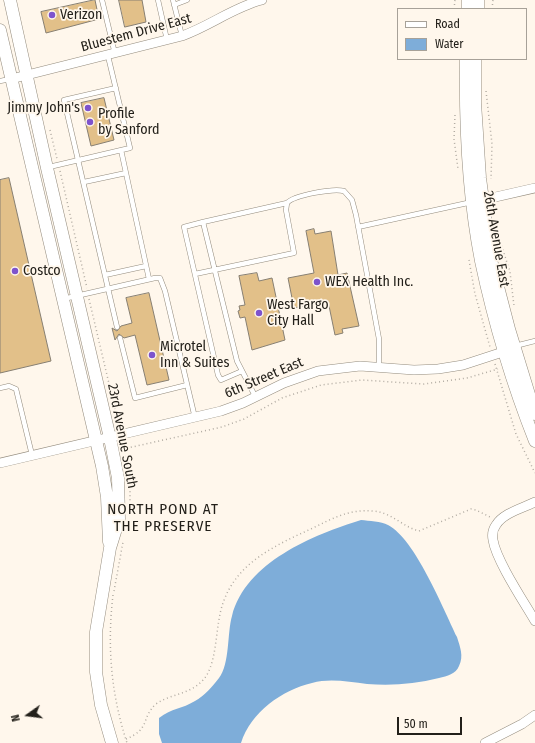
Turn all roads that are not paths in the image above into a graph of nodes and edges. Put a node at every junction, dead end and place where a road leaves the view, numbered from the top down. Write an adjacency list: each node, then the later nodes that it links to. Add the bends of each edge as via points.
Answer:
1 (10, 0): 15 (street, 23rd Avenue South)
2 (102, 0): 12 (lane)
3 (158, 0): 11 (lane)
4 (173, 0): 8 (lane)
5 (187, 0): 6 (lane)
6 (181, 1): 8 (lane)
7 (257, 1): 10 (street, Bluestem Drive East)
8 (174, 5): 10 (lane)
9 (0, 30): 16 (street, 23rd Avenue South)
10 (182, 36): 11 (street, Bluestem Drive East)
11 (167, 40): 12 (street, Bluestem Drive East)
12 (112, 55): 15 (street, Bluestem Drive East); 17 (lane)
13 (466, 60): 24 (street, 26th Avenue East, via 466,102)
14 (475, 60): 24 (street, 26th Avenue East)
15 (27, 76): 16 (street, Bluestem Drive East); 20 (street, 23rd Avenue South)
16 (6, 80): 35 (street, 23rd Avenue South)
17 (116, 88): 18 (lane, via 130,148); 19 (lane, via 64,100)
18 (121, 150): 19 (lane); 21 (lane)
19 (78, 160): 20 (lane); 22 (lane)
20 (53, 166): 34 (street, 23rd Avenue South)
21 (126, 173): 22 (lane); 28 (lane)
22 (84, 182): 31 (lane)
23 (535, 188): 24 (street)
24 (478, 201): 27 (lane); 39 (street, 26th Avenue East, via 481,261)
25 (287, 203): 26 (lane); 27 (lane, via 293,198 341,190 352,200); 29 (lane, via 294,253)
26 (203, 222): 29 (lane); 30 (lane, via 184,227)
27 (358, 227): 40 (lane, via 379,339)
28 (146, 266): 31 (lane); 32 (lane)
29 (215, 270): 30 (lane); 41 (lane, via 233,346)
30 (195, 274): 41 (lane, via 218,375 221,380)
31 (105, 275): 33 (lane)
32 (149, 279): 33 (lane); 42 (lane, via 160,278 162,282)
33 (108, 288): 34 (lane); 36 (lane)
34 (82, 294): 35 (lane); 47 (street, 23rd Avenue South)
35 (63, 299): 48 (street, 23rd Avenue South)
36 (117, 327)
37 (120, 338): 42 (lane, via 135,398)
38 (535, 341): 39 (lane)
39 (510, 350): 40 (street, 6th Street East, via 463,365 438,369 414,370); 45 (street, 26th Avenue East); 49 (street, 26th Avenue East, via 522,408)
40 (379, 366): 44 (street, 6th Street East, via 318,371 284,382)
41 (242, 371): 44 (lane)
42 (187, 385): 46 (lane)
43 (0, 388): 50 (lane, via 10,386 16,389)
44 (255, 396): 46 (street, 6th Street East, via 232,408)
45 (535, 414)
46 (195, 418): 47 (street, 6th Street East)
47 (115, 436): 48 (street, 6th Street East); 53 (street, 23rd Avenue South, via 119,519)
48 (96, 440): 50 (street, 6th Street East); 53 (street, 23rd Avenue South, via 107,498)
49 (535, 441)
50 (32, 455): 51 (street, 6th Street East)
51 (0, 463)
52 (535, 502): 54 (street, via 503,517 496,525 492,536 505,568)
53 (110, 548): 56 (street, via 96,632 96,672 101,705)
54 (535, 622)
55 (535, 715): 57 (street)
56 (112, 743)
57 (485, 743)

